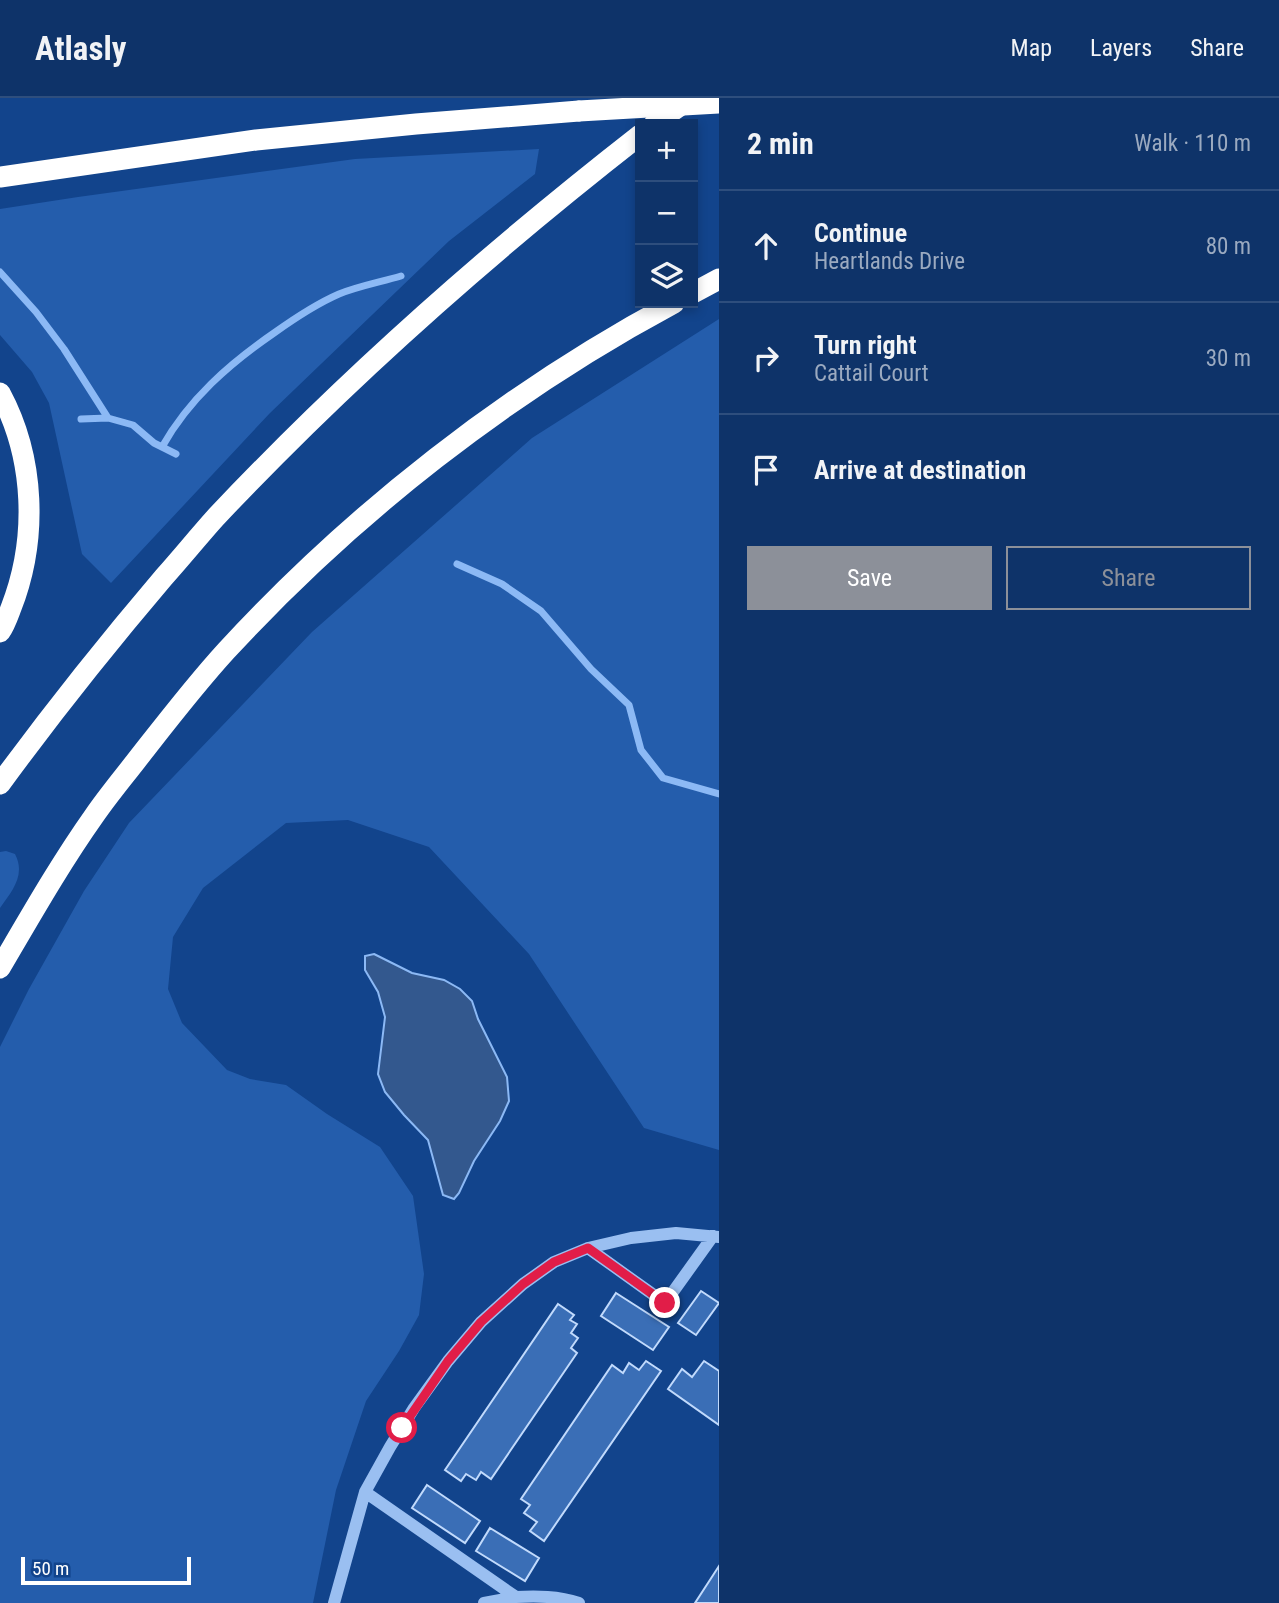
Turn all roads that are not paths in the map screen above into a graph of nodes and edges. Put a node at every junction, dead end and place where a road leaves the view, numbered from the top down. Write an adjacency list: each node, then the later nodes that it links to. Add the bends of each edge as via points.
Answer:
1 (692, 98): 3 (highway)
2 (719, 103): 5 (highway, bridge, via 416,124)
3 (661, 119)
4 (635, 139): 11 (highway, via 476,268 382,352 215,518 41,727)
5 (0, 177)
6 (719, 279): 7 (highway)
7 (698, 290)
8 (665, 308): 12 (highway, via 552,374 466,436 383,501 306,571 226,652 160,730 94,816)
9 (0, 393): 10 (highway, via 21,446 29,518 26,558)
10 (0, 632)
11 (0, 784)
12 (0, 968)
13 (716, 1236): 14 (street, via 676,1233); 14 (street, via 665,1303)
14 (588, 1248): 15 (street, via 554,1262 481,1322 414,1408)
15 (365, 1492): 16 (street); 17 (street)
16 (516, 1597): 18 (street); 19 (street)
17 (334, 1603)
18 (484, 1603)
19 (579, 1603)

